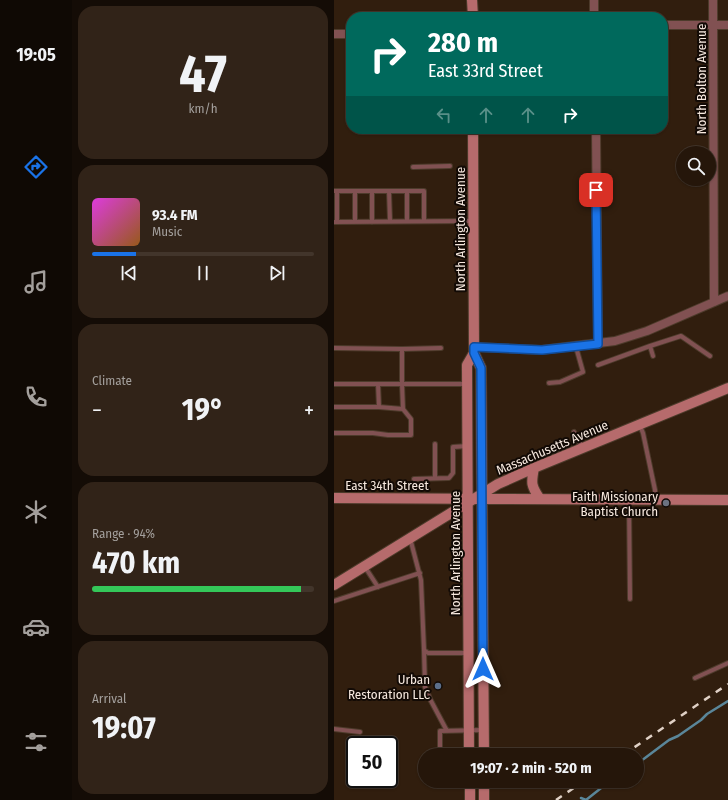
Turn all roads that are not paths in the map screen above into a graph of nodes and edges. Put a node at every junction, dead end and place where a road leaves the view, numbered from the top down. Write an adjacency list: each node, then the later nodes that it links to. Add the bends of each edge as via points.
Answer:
1 (472, 0): 4 (main road)
2 (594, 0): 5 (street)
3 (712, 0): 7 (street, North Bolton Avenue)
4 (473, 12)
5 (594, 12)
6 (668, 25): 7 (street)
7 (713, 25): 8 (street); 28 (street, North Bolton Avenue)
8 (728, 25)
9 (334, 34): 10 (street)
10 (346, 34)
11 (473, 134): 23 (main road, North Arlington Avenue)
12 (596, 134): 29 (street)
13 (450, 166): 14 (lane)
14 (413, 167)
15 (335, 191): 16 (lane); 24 (lane)
16 (355, 191): 17 (lane); 25 (lane)
17 (372, 191): 18 (lane); 26 (lane)
18 (389, 191): 19 (lane); 20 (lane)
19 (407, 191): 21 (lane); 22 (lane, via 424,191)
20 (390, 221): 21 (lane); 26 (lane)
21 (407, 221): 22 (lane)
22 (424, 221): 23 (lane)
23 (473, 221): 35 (main road, North Arlington Avenue)
24 (336, 222): 25 (lane)
25 (355, 222): 26 (lane)
26 (372, 222)
27 (728, 296): 28 (street)
28 (714, 302): 29 (street, via 631,337)
29 (598, 344): 31 (street)
30 (650, 346): 36 (lane); 37 (lane, via 680,336); 38 (lane)
31 (576, 347): 35 (street); 39 (lane, via 583,372 560,382)
32 (334, 348): 34 (lane)
33 (441, 348): 34 (lane)
34 (402, 349): 42 (lane)
35 (474, 350): 43 (main road, North Arlington Avenue, via 468,363); 58 (main road, North Arlington Avenue, via 481,368)
36 (653, 356)
37 (710, 356)
38 (598, 365)
39 (549, 383)
40 (334, 384): 41 (lane)
41 (378, 384): 42 (lane); 46 (lane)
42 (402, 384): 43 (lane); 47 (lane)
43 (468, 384): 52 (main road, North Arlington Avenue)
44 (728, 388): 48 (main road, Massachusetts Avenue)
45 (334, 407): 46 (lane)
46 (379, 407): 47 (lane)
47 (403, 409): 49 (lane, via 411,419 411,435)
48 (640, 425): 53 (main road, Massachusetts Avenue); 61 (lane)
49 (334, 432)
50 (574, 432): 53 (lane)
51 (435, 444): 55 (lane)
52 (468, 446): 55 (lane, via 453,447 453,473 449,478); 58 (main road, North Arlington Avenue)
53 (582, 448): 54 (main road, Massachusetts Avenue)
54 (534, 468): 58 (main road, Massachusetts Avenue, via 498,484); 59 (main road, via 532,485)
55 (435, 478): 56 (lane)
56 (414, 479)
57 (334, 498): 58 (main road, East 34th Street)
58 (475, 498): 59 (main road, East 34th Street); 63 (main road, Massachusetts Avenue); 71 (main road, North Arlington Avenue); 75 (main road, North Arlington Avenue)
59 (540, 498): 60 (main road, East 34th Street)
60 (629, 499): 61 (main road, East 34th Street); 68 (lane)
61 (655, 499): 62 (main road, East 34th Street)
62 (728, 500)
63 (410, 538): 64 (main road, Massachusetts Avenue); 65 (lane)
64 (364, 566): 66 (main road, Massachusetts Avenue); 67 (lane)
65 (420, 573): 67 (lane); 70 (lane)
66 (334, 585)
67 (378, 587): 69 (lane)
68 (630, 599)
69 (334, 601)
70 (424, 650): 71 (lane, via 428,653); 76 (lane, via 425,687)
71 (469, 653): 77 (main road, North Arlington Avenue)
72 (728, 663): 73 (lane)
73 (695, 678)
74 (334, 729): 78 (lane)
75 (484, 730): 77 (lane); 81 (main road, North Arlington Avenue)
76 (447, 731): 77 (lane); 79 (lane, via 440,731)
77 (469, 731): 80 (main road, North Arlington Avenue)
78 (360, 732)
79 (440, 748)
80 (469, 748)
81 (484, 748)
82 (470, 788): 84 (main road)
83 (484, 788): 85 (main road)
84 (470, 800)
85 (484, 800)

